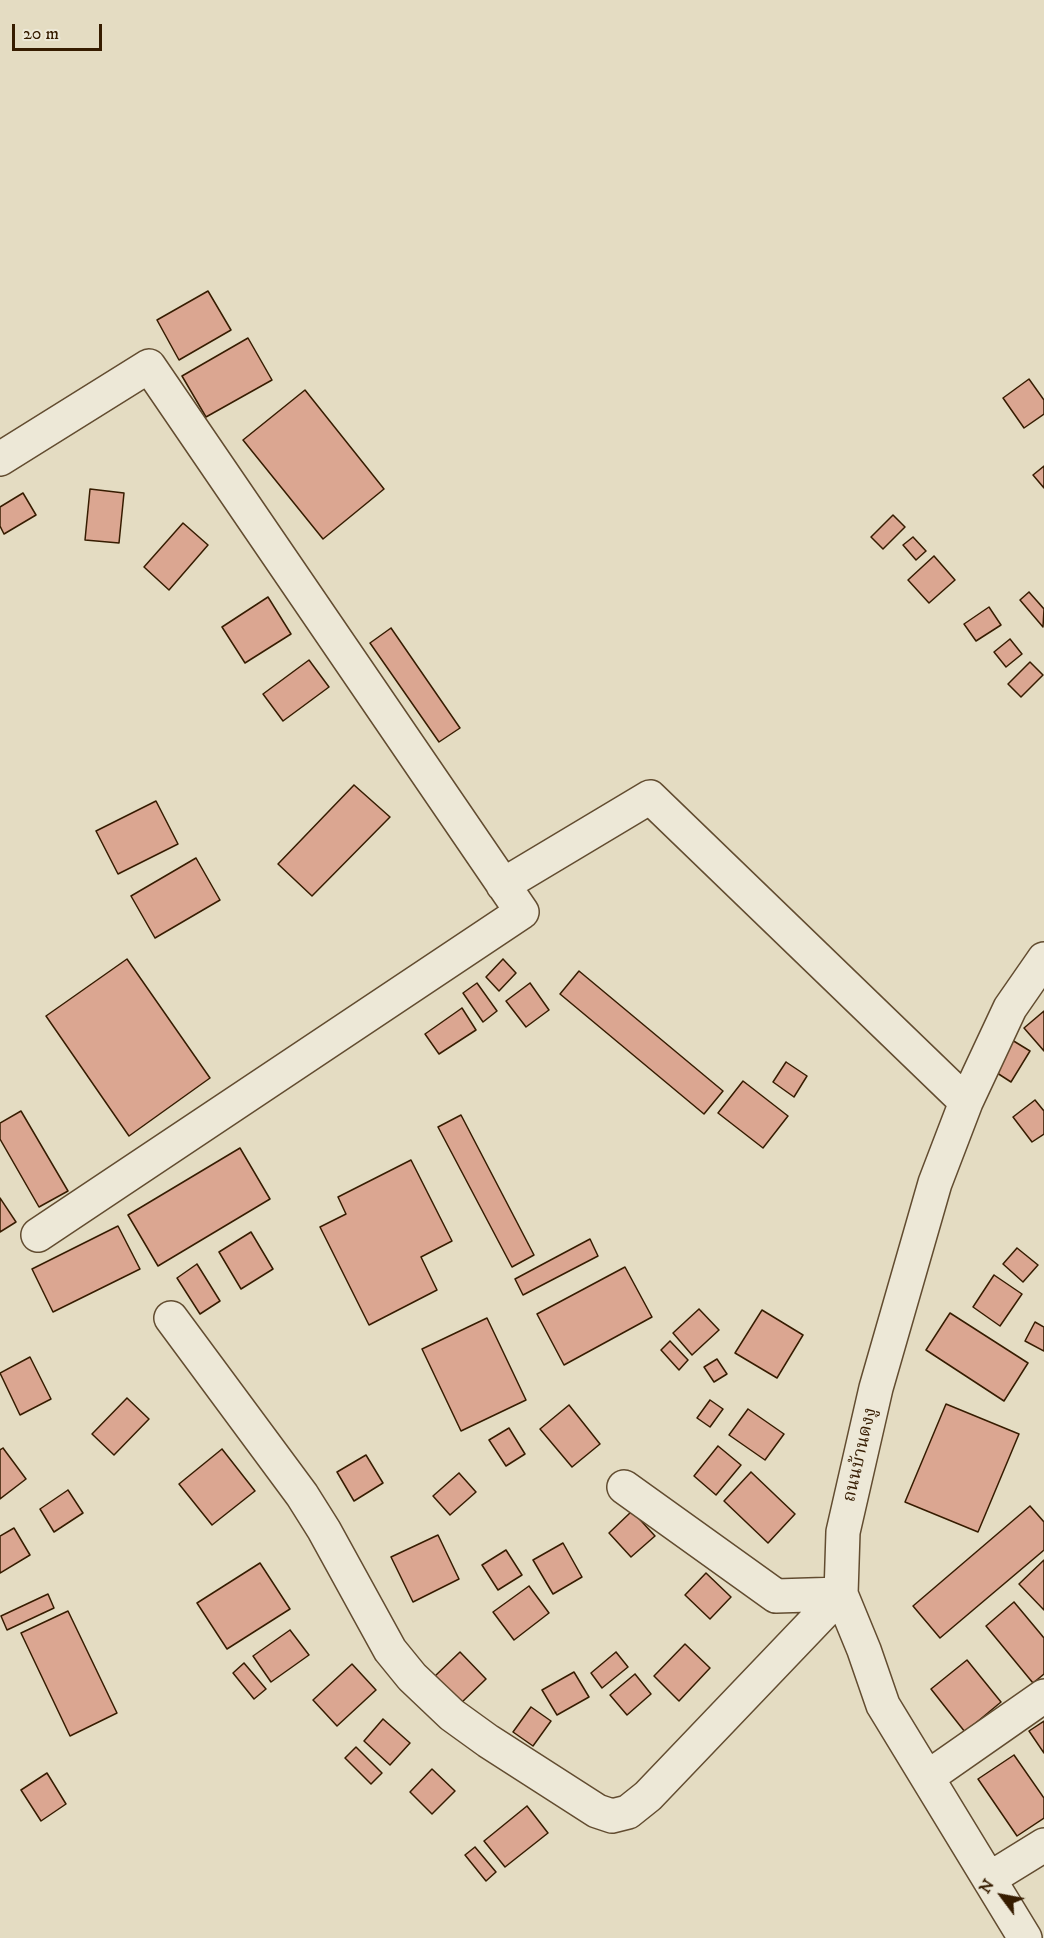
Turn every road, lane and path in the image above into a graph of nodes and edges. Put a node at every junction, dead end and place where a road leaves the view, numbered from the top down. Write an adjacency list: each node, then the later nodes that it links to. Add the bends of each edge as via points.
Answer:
1 (0, 459): 2 (street, via 149,366)
2 (503, 885): 4 (street, via 650,797); 5 (street, via 522,912)
3 (1044, 959): 4 (street, ถนนบ้านดงงู, via 1010,1008)
4 (966, 1102): 8 (street, ถนนบ้านดงงู, via 935,1183 876,1388 843,1532)
5 (38, 1235)
6 (171, 1318): 8 (street, via 302,1495 390,1650 412,1677 452,1715 597,1811 612,1816 628,1812 648,1796)
7 (624, 1487): 8 (street, via 776,1596)
8 (841, 1594): 10 (street, ถนนบ้านดงงู, via 883,1705)
9 (1044, 1696): 10 (street)
10 (928, 1777): 12 (street, ถนนบ้านดงงู)
11 (1044, 1845): 12 (street)
12 (989, 1880): 13 (street, ถนนบ้านดงงู)
13 (1025, 1938)

